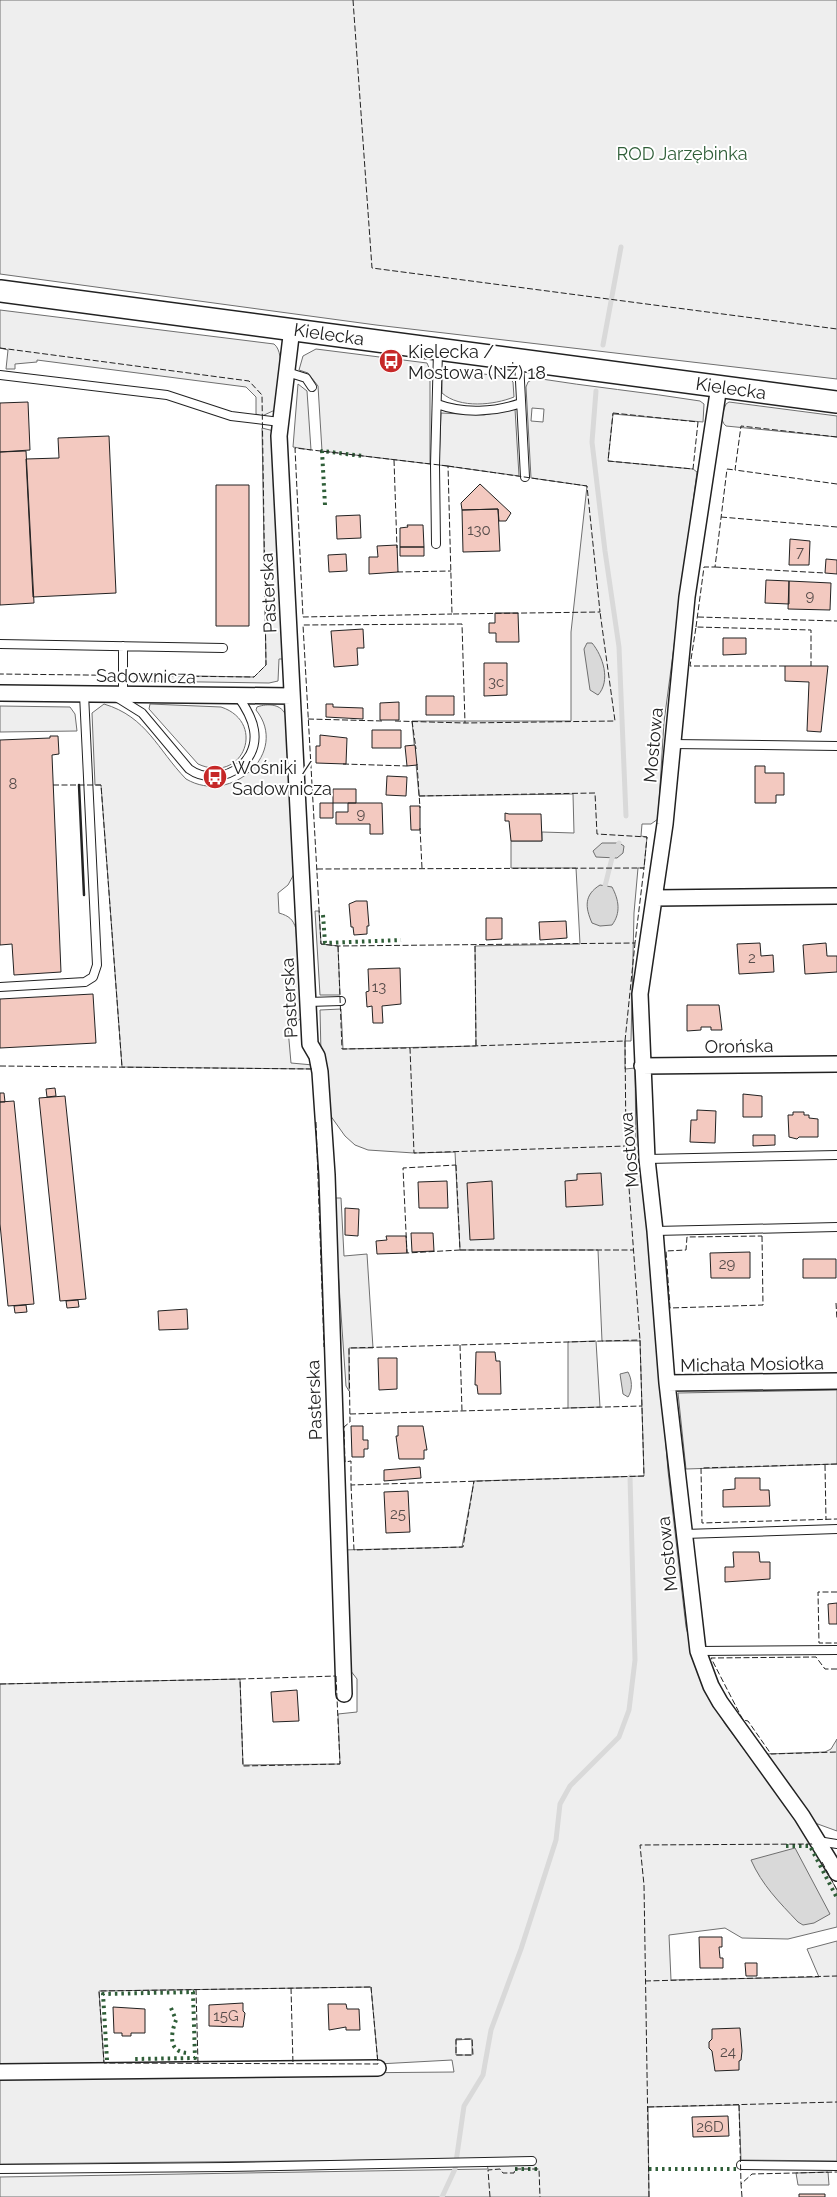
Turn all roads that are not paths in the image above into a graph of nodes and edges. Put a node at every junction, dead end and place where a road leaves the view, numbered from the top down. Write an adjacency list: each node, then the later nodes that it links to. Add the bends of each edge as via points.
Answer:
1 (0, 291): 2 (main road, Kielecka)
2 (292, 328): 3 (main road, Kielecka); 5 (street, Pasterska)
3 (438, 348): 4 (main road, Kielecka); 11 (lane)
4 (519, 359): 7 (main road, Kielecka); 10 (lane)
5 (288, 372): 8 (lane, via 306,378); 12 (street, Pasterska)
6 (0, 375): 12 (lane, via 167,395 231,416)
7 (719, 386): 9 (main road, Kielecka); 23 (street, Mostowa, via 687,597)
8 (312, 387)
9 (837, 402)
10 (522, 403): 11 (lane, via 494,410); 13 (lane)
11 (437, 404): 14 (lane)
12 (280, 422): 22 (street, Pasterska)
13 (525, 477)
14 (436, 544)
15 (0, 644): 16 (lane)
16 (123, 646): 17 (lane); 20 (lane)
17 (223, 648)
18 (0, 693): 19 (street, Sadownicza)
19 (84, 694): 20 (street, Sadownicza); 27 (lane, via 97,965 93,977 85,982)
20 (117, 694): 21 (street, Sadownicza); 21 (lane, via 142,713 189,769 207,777 225,775 243,766 253,749 252,720)
21 (237, 695): 22 (street, Sadownicza)
22 (292, 696): 29 (street, Pasterska)
23 (671, 744): 24 (lane); 26 (street, Mostowa)
24 (837, 746)
25 (837, 896): 26 (street)
26 (655, 898): 31 (street, Mostowa, via 640,994)
27 (0, 987)
28 (340, 1001): 29 (lane)
29 (308, 1002): 42 (street, Pasterska, via 310,1044 317,1056 320,1072 327,1175)
30 (837, 1064): 31 (street, Orońska)
31 (642, 1066): 33 (street, Mostowa)
32 (837, 1155): 33 (lane)
33 (647, 1158): 35 (street, Mostowa)
34 (837, 1227): 35 (lane)
35 (655, 1231): 37 (street, Mostowa)
36 (837, 1381): 37 (street, Michała Mosiołka)
37 (667, 1383): 39 (street, Mostowa)
38 (837, 1529): 39 (lane)
39 (684, 1534): 41 (street, Mostowa)
40 (837, 1650): 41 (lane)
41 (698, 1651): 43 (street, Mostowa, via 720,1702)
42 (344, 1694)
43 (818, 1841): 44 (lane); 45 (street, Mostowa)
44 (837, 1844)
45 (837, 1873)
46 (378, 2068): 47 (street)
47 (0, 2072)
48 (532, 2161): 51 (lane)
49 (741, 2165): 50 (lane)
50 (837, 2166)
51 (0, 2169)

